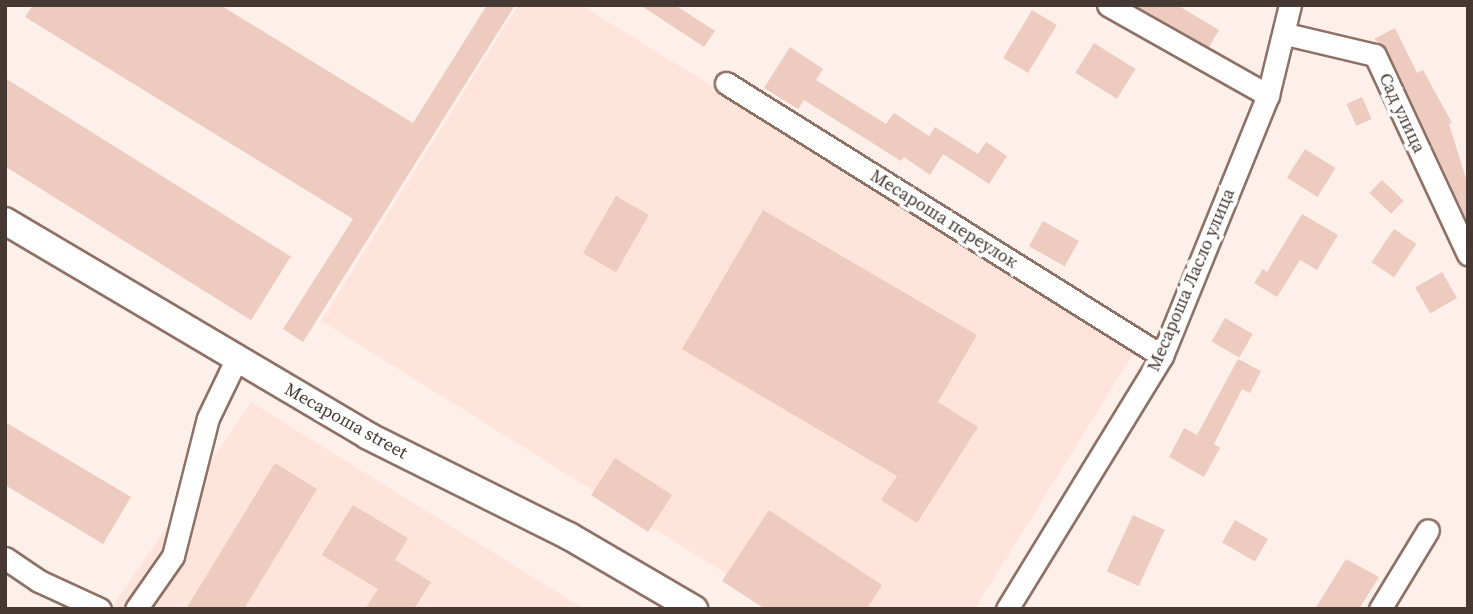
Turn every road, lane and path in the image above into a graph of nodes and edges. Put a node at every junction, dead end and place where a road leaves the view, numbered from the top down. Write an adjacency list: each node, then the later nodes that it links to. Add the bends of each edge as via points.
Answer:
1 (1108, 5): 5 (street)
2 (1290, 5): 3 (street, Месароша Ласло улица)
3 (1286, 34): 5 (street, Месароша Ласло улица); 7 (street, Сад улица, via 1374,55)
4 (726, 83): 8 (street, Месароша переулок)
5 (1268, 95): 8 (street, Месароша Ласло улица)
6 (5, 221): 9 (street, Месароша street)
7 (1468, 254)
8 (1162, 356): 15 (street, Месароша Ласло улица)
9 (237, 358): 13 (street, via 208,418 173,556); 14 (street, Месароша street, via 368,436 569,536)
10 (1428, 530): 16 (street)
11 (5, 558): 12 (street, via 39,581)
12 (100, 609)
13 (136, 609)
14 (694, 609)
15 (1007, 609)
16 (1380, 609)

